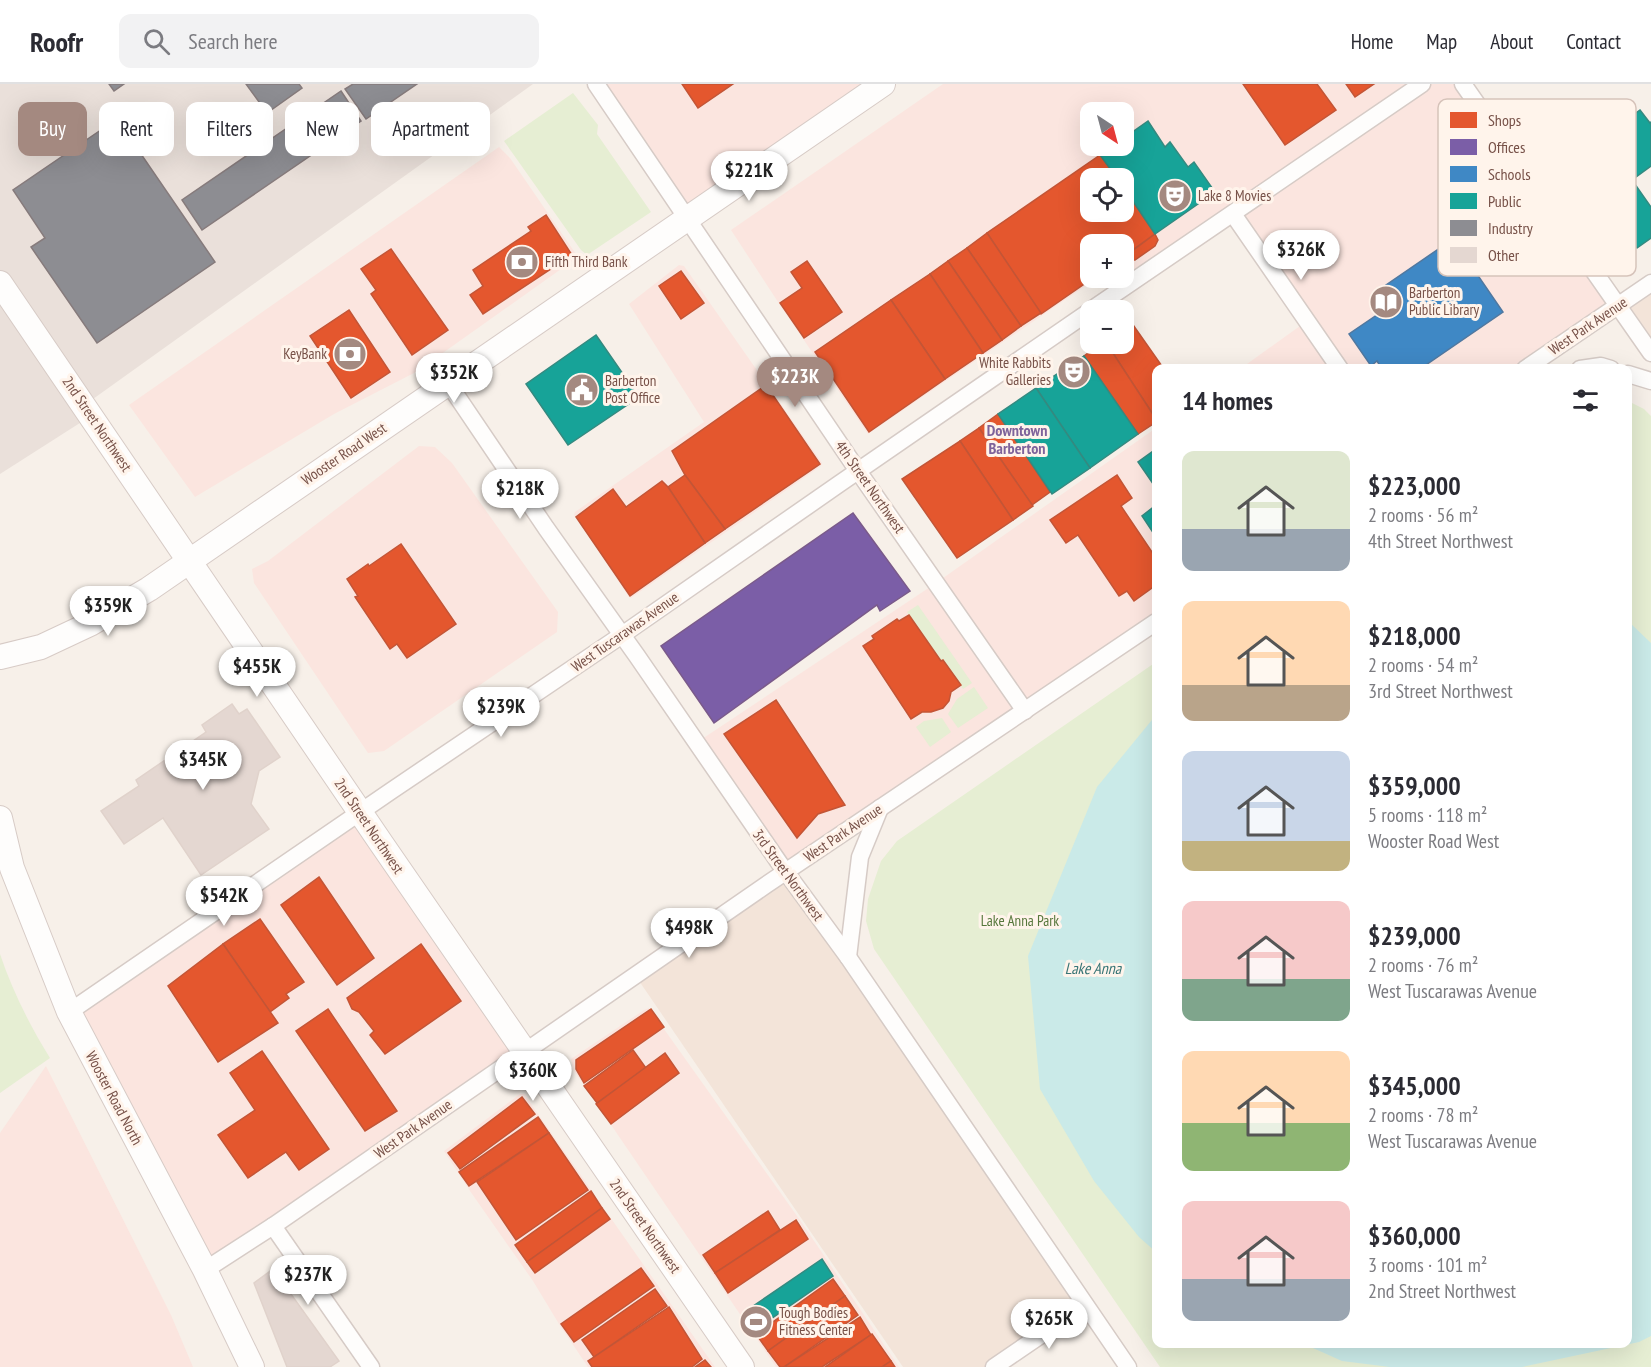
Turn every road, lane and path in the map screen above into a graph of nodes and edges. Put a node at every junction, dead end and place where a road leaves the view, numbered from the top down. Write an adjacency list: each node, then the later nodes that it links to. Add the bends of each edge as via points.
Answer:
1 (596, 84): 7 (street, 4th Street Northwest)
2 (883, 84): 7 (main road, Wooster Road West)
3 (1422, 84): 6 (street, West Tuscarawas Avenue)
4 (1463, 84): 5 (street)
5 (1473, 99)
6 (1233, 214): 11 (street, West Tuscarawas Avenue); 15 (street)
7 (688, 218): 19 (main road, Wooster Road West); 20 (street, 4th Street Northwest)
8 (1597, 276): 12 (street)
9 (0, 283): 21 (main road, 2nd Street Northwest)
10 (1651, 283): 12 (street, West Park Avenue)
11 (1107, 300)
12 (1618, 306): 14 (street); 16 (street, West Park Avenue)
13 (1080, 319): 20 (street, West Tuscarawas Avenue)
14 (1651, 353)
15 (1337, 364)
16 (1532, 364)
17 (1632, 375): 18 (street)
18 (1651, 381)
19 (448, 383): 21 (main road, Wooster Road West); 23 (street, 3rd Street Northwest)
20 (858, 471): 23 (street, West Tuscarawas Avenue); 25 (street, 4th Street Northwest)
21 (190, 560): 24 (main road, Wooster Road West, via 90,624 41,647); 27 (main road, 2nd Street Northwest)
22 (1152, 625): 25 (street, West Park Avenue)
23 (622, 635): 27 (street, West Tuscarawas Avenue); 29 (street, 3rd Street Northwest)
24 (0, 657)
25 (1025, 711): 26 (street, West Park Avenue)
26 (880, 808): 29 (street, West Park Avenue); 30 (street, via 861,857)
27 (360, 813): 31 (street, West Tuscarawas Avenue); 32 (main road, 2nd Street Northwest)
28 (0, 818): 31 (main road, Wooster Road North, via 12,868)
29 (785, 872): 30 (street, 3rd Street Northwest); 32 (street, West Park Avenue)
30 (848, 957): 35 (street, 3rd Street Northwest)
31 (69, 1012): 34 (main road, Wooster Road North)
32 (524, 1051): 33 (street, West Park Avenue); 38 (main road, 2nd Street Northwest)
33 (273, 1226): 34 (street, West Park Avenue); 37 (street)
34 (205, 1270): 36 (main road, Wooster Road North)
35 (1085, 1305): 39 (street); 40 (street, 3rd Street Northwest)
36 (252, 1367)
37 (371, 1367)
38 (742, 1367)
39 (994, 1367)
40 (1128, 1367)

